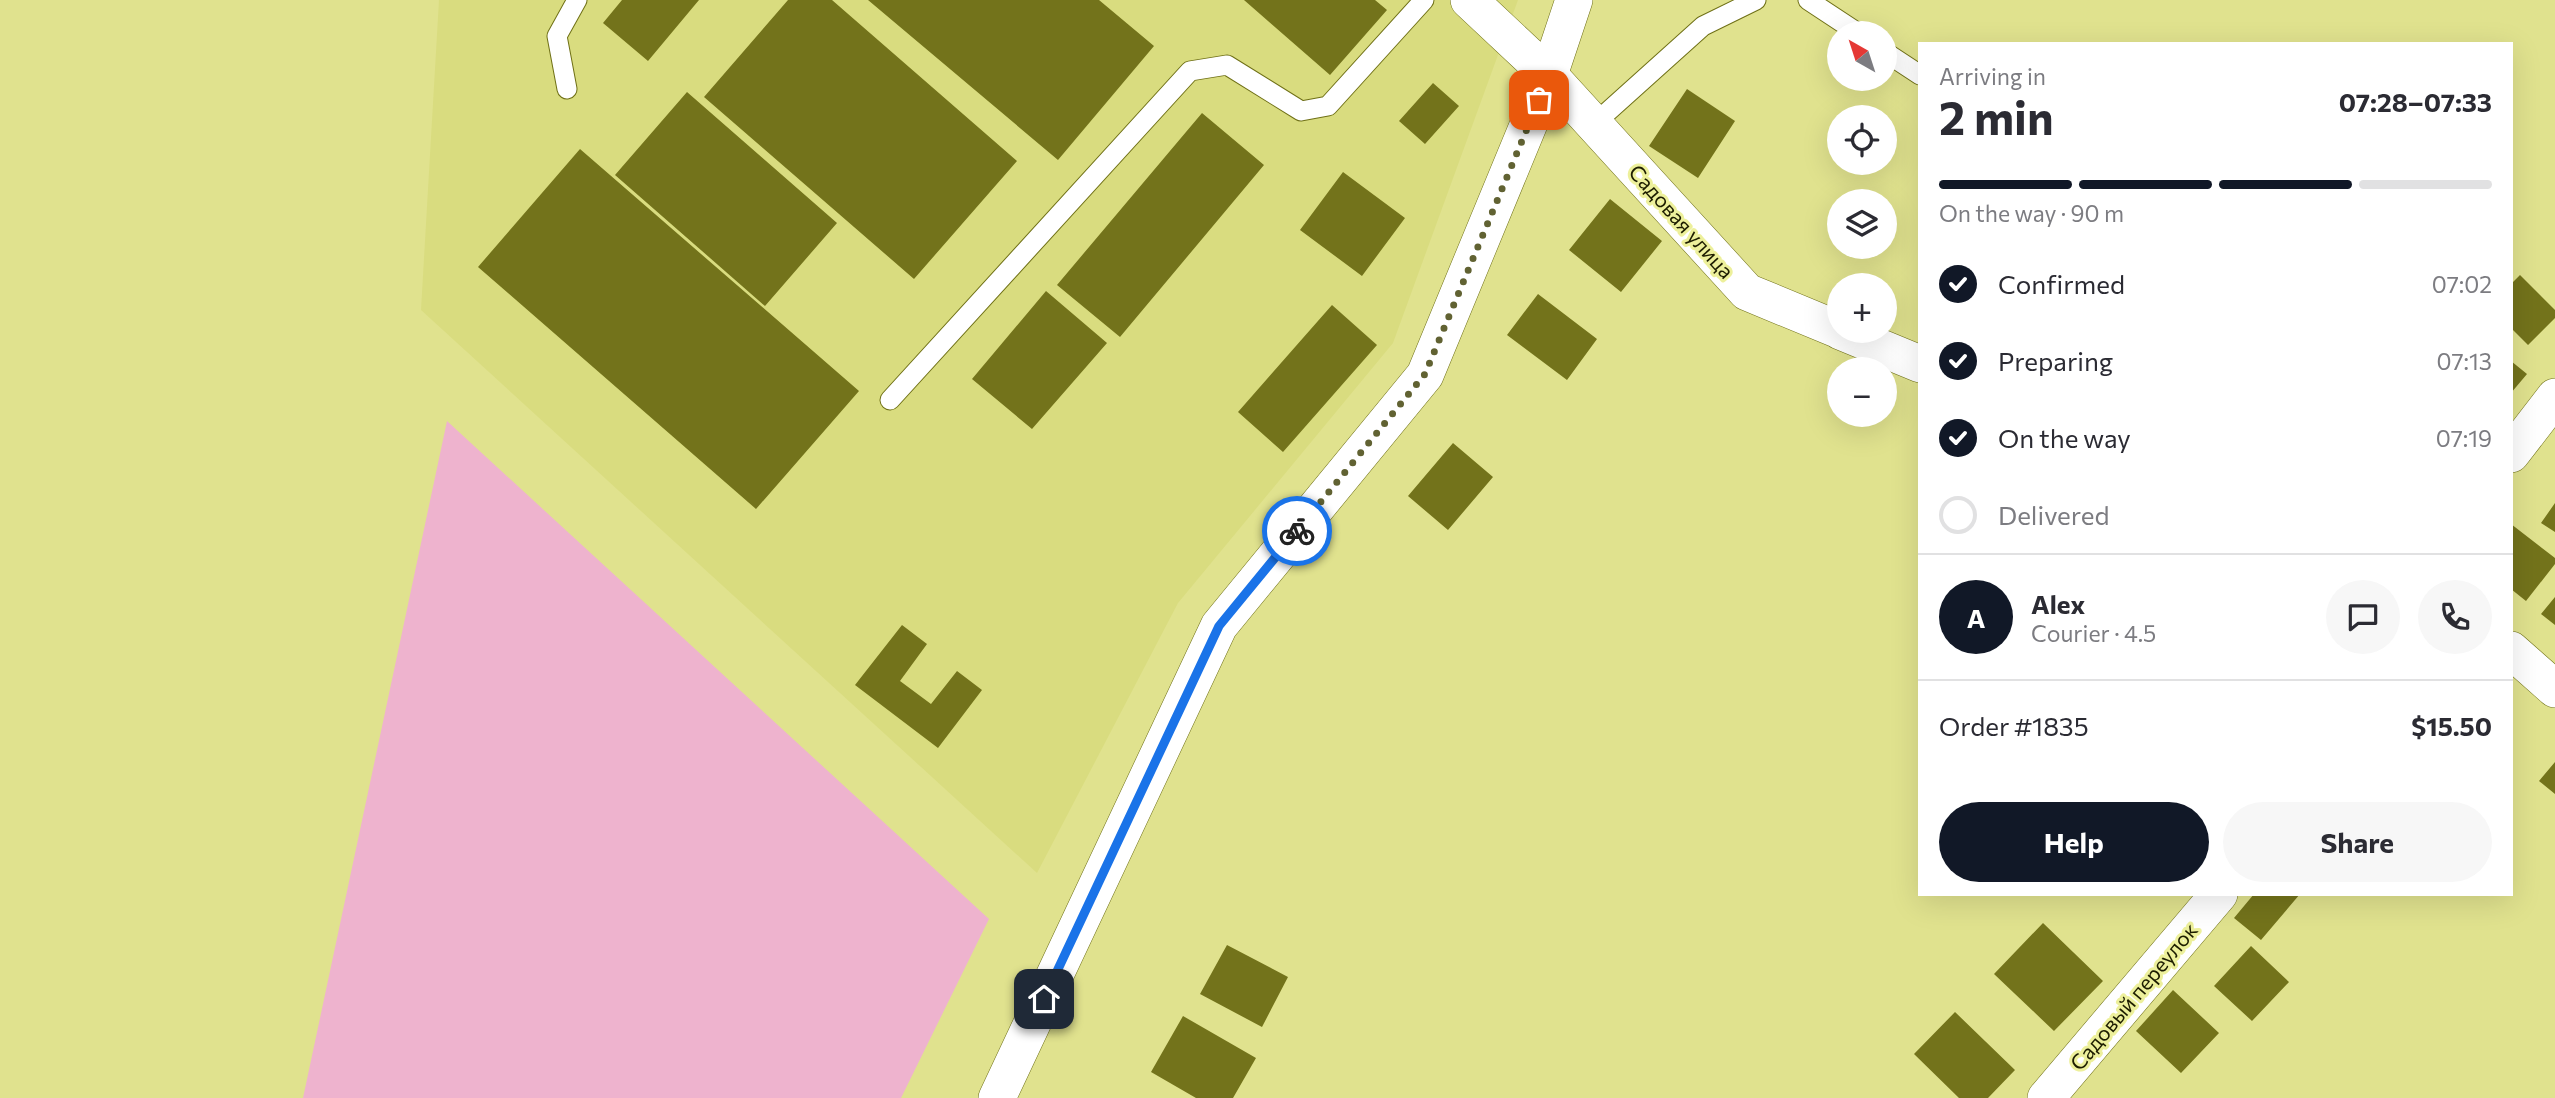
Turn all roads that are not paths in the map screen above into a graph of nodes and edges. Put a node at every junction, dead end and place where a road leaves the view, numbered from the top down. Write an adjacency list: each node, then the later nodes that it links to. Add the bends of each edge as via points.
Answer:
1 (577, 0): 11 (lane, via 557,36)
2 (1424, 0): 17 (lane, via 1328,106 1301,111 1227,65 1190,71)
3 (1469, 0): 10 (street, Садовая улица)
4 (1574, 0): 10 (street)
5 (1756, 0): 12 (lane, via 1703,26)
6 (1808, 0): 7 (lane)
7 (1839, 21)
8 (1897, 60): 9 (lane)
9 (1918, 74)
10 (1549, 75): 12 (street, Садовая улица); 22 (street, via 1425,374 1219,626)
11 (566, 89)
12 (1594, 124): 13 (street, Садовая улица, via 1747,292)
13 (1827, 326)
14 (1869, 343): 15 (street, Садовая улица)
15 (1918, 363)
16 (2555, 397): 18 (street)
17 (890, 400)
18 (2513, 451)
19 (2513, 652): 20 (street)
20 (2555, 689)
21 (2217, 896): 23 (street, Садовый переулок)
22 (997, 1098)
23 (2046, 1098)

